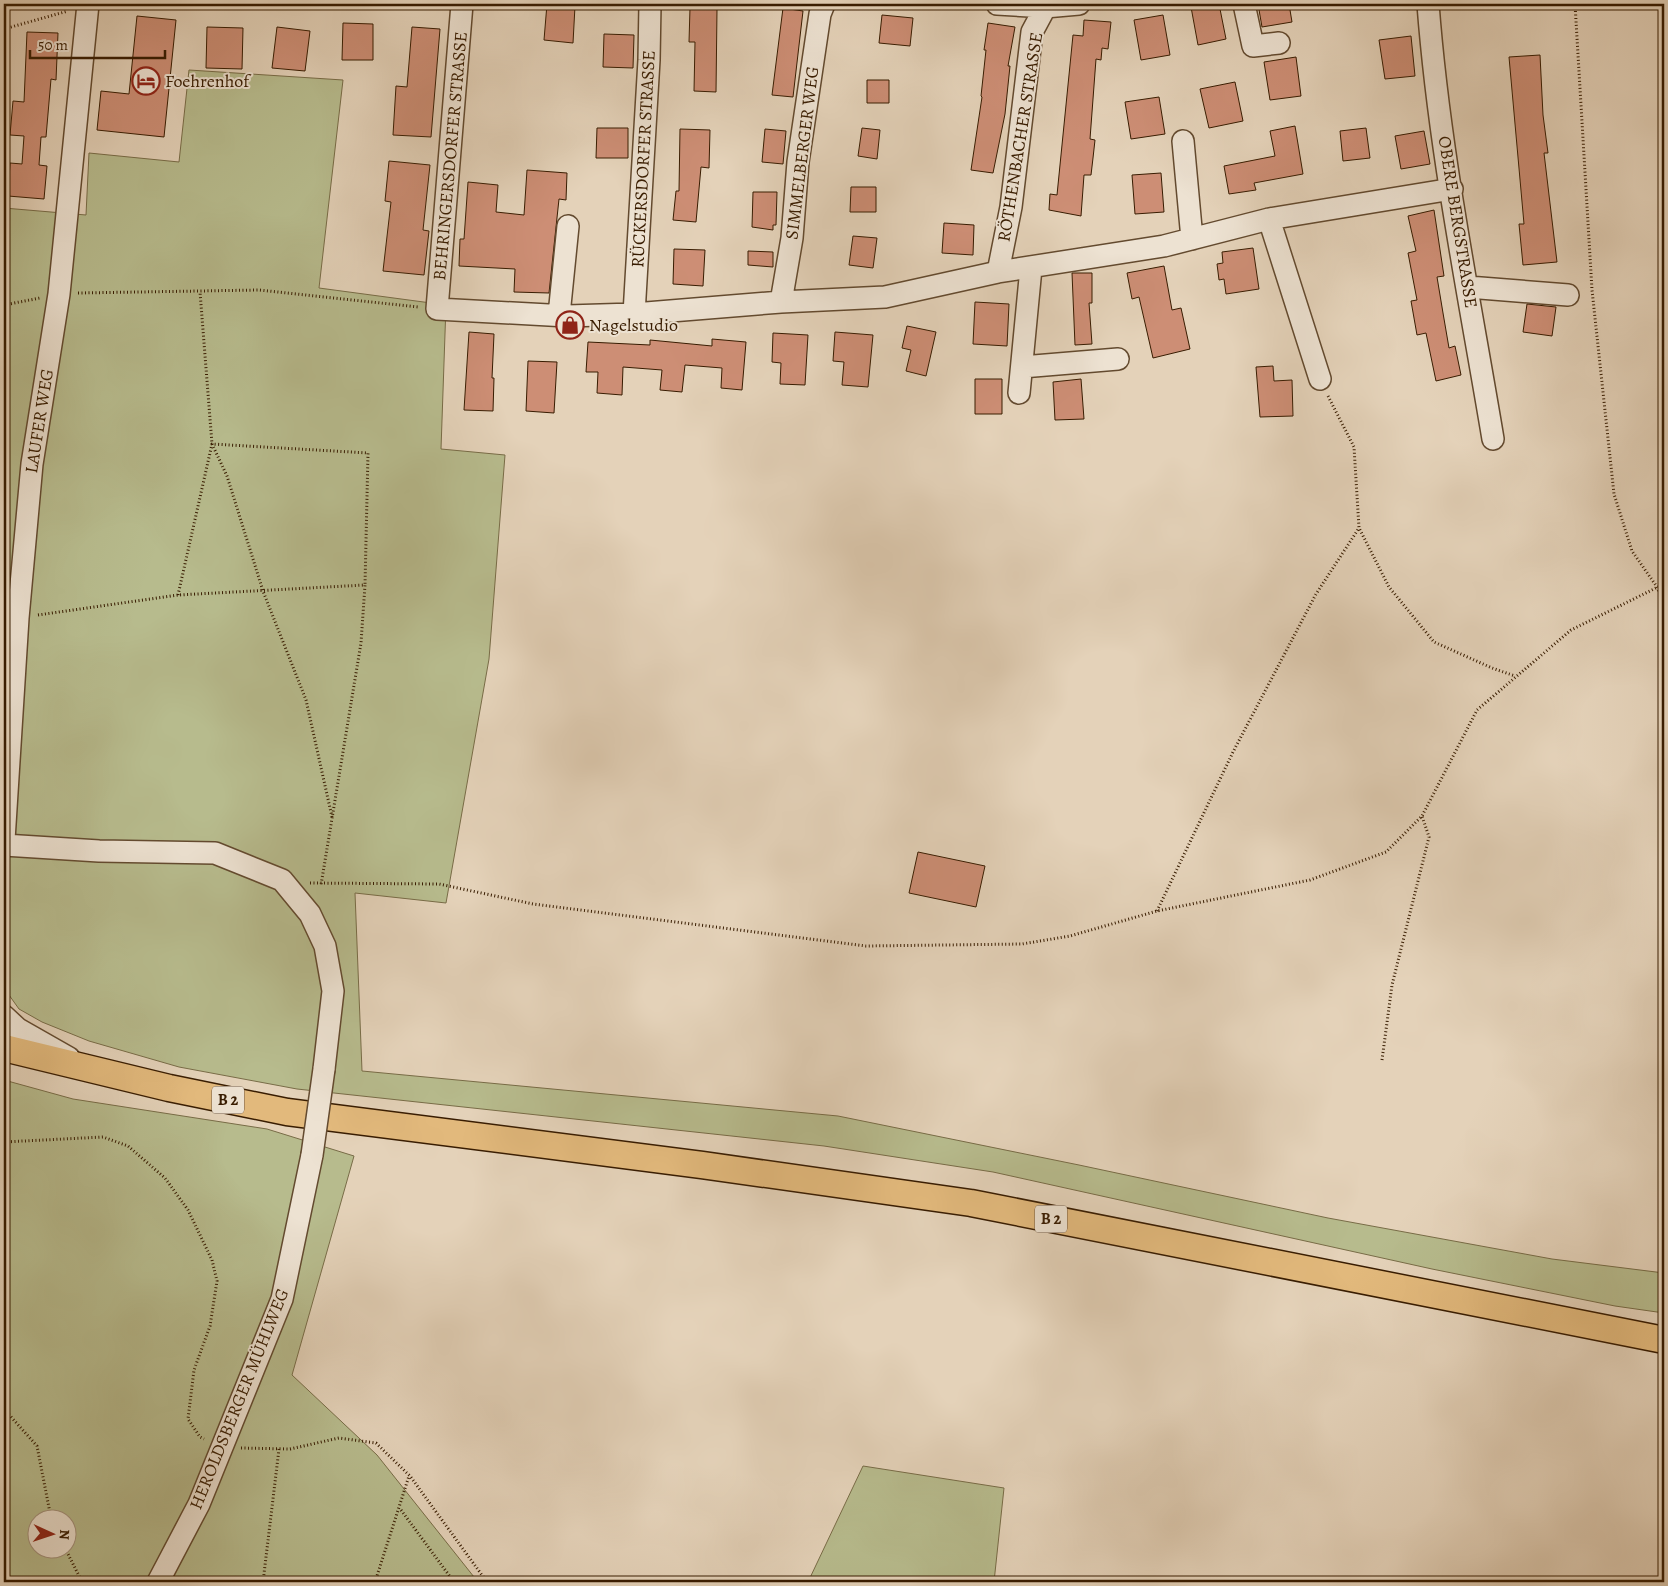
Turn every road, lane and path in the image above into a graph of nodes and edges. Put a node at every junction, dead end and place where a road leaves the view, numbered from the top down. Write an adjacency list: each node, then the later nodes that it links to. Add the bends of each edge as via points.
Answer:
1 (90, 4): 11 (path); 22 (street, LAUFER WEG)
2 (462, 4): 26 (street, BEHRINGERSDORFER STRASSE)
3 (650, 4): 27 (street, RÜCKERSDORFER STRASSE)
4 (824, 4): 24 (street, SIMMELBERGER WEG, via 798,162 792,238)
5 (997, 4): 10 (street)
6 (1079, 4): 10 (street)
7 (1244, 4): 12 (street, via 1252,46)
8 (1428, 4): 14 (street, OBERE BERGSTRASSE, via 1432,58)
9 (1576, 4): 38 (path, via 1592,290 1614,494 1632,551)
10 (1046, 5): 19 (street, RÖTHENBACHER STRASSE, via 1032,32 1011,207)
11 (4, 29)
12 (1279, 43)
13 (1183, 141): 17 (street)
14 (1452, 189): 15 (street); 20 (street, OBERE BERGSTRASSE)
15 (1268, 219): 17 (street); 31 (street)
16 (568, 226): 28 (street)
17 (1192, 239): 18 (street)
18 (1030, 268): 19 (street); 30 (street)
19 (998, 272): 24 (street, via 885,297)
20 (1468, 287): 23 (street); 33 (street, OBERE BERGSTRASSE)
21 (200, 292): 22 (path); 26 (path, via 259,290); 34 (path)
22 (59, 294): 25 (path); 42 (street, LAUFER WEG, via 32,464)
23 (1568, 295)
24 (782, 302): 27 (street)
25 (4, 305)
26 (437, 309): 28 (street)
27 (634, 314): 28 (street)
28 (559, 315)
29 (1118, 359): 30 (street)
30 (1022, 366): 32 (street)
31 (1320, 379): 35 (path, via 1354,447)
32 (1019, 393)
33 (1493, 439)
34 (212, 444): 37 (path, via 368,453); 39 (path, via 227,476); 40 (path)
35 (1359, 528): 43 (path, via 1389,587 1434,642); 50 (path, via 1311,603 1233,752)
36 (1664, 584): 38 (path)
37 (365, 585): 39 (path); 45 (path, via 361,643)
38 (1657, 587): 41 (path); 43 (path, via 1571,630)
39 (263, 591): 40 (path); 45 (path, via 306,700)
40 (178, 595): 42 (path)
41 (1664, 605)
42 (18, 618): 46 (street, LAUFER WEG)
43 (1516, 677): 44 (path, via 1477,710)
44 (1422, 816): 50 (path, via 1386,852 1318,877); 53 (path, via 1429,838 1392,985)
45 (332, 817): 49 (path)
46 (4, 840)
47 (4, 844): 48 (street, HEROLDSBERGER MÜHLWEG, via 99,851 215,853)
48 (282, 880): 49 (path); 58 (street, HEROLDSBERGER MÜHLWEG, bridge, via 310,914 325,946 333,992 312,1155 282,1299)
49 (321, 885): 50 (path, via 439,884 532,904 866,946 1022,944 1070,936)
50 (1157, 912)
51 (4, 1016): 54 (street, via 18,1029)
52 (4, 1048): 54 (main road, B 2)
53 (1382, 1060)
54 (89, 1069): 56 (main road, B 2, via 287,1112 971,1203)
55 (4, 1142): 58 (path, via 104,1137 128,1146 165,1178 188,1210 214,1267 217,1281 210,1326 194,1370 188,1419 200,1437)
56 (1664, 1340)
57 (4, 1409): 61 (path, via 37,1446)
58 (223, 1447): 59 (path); 65 (street, HEROLDSBERGER MÜHLWEG, via 199,1504)
59 (279, 1449): 60 (path, via 339,1438 376,1443); 66 (path)
60 (410, 1476): 62 (path); 69 (path)
61 (49, 1508)
62 (400, 1510): 67 (path); 68 (path)
63 (70, 1558): 64 (path)
64 (82, 1582)
65 (158, 1582)
66 (263, 1582)
67 (375, 1582)
68 (454, 1582)
69 (487, 1582)

